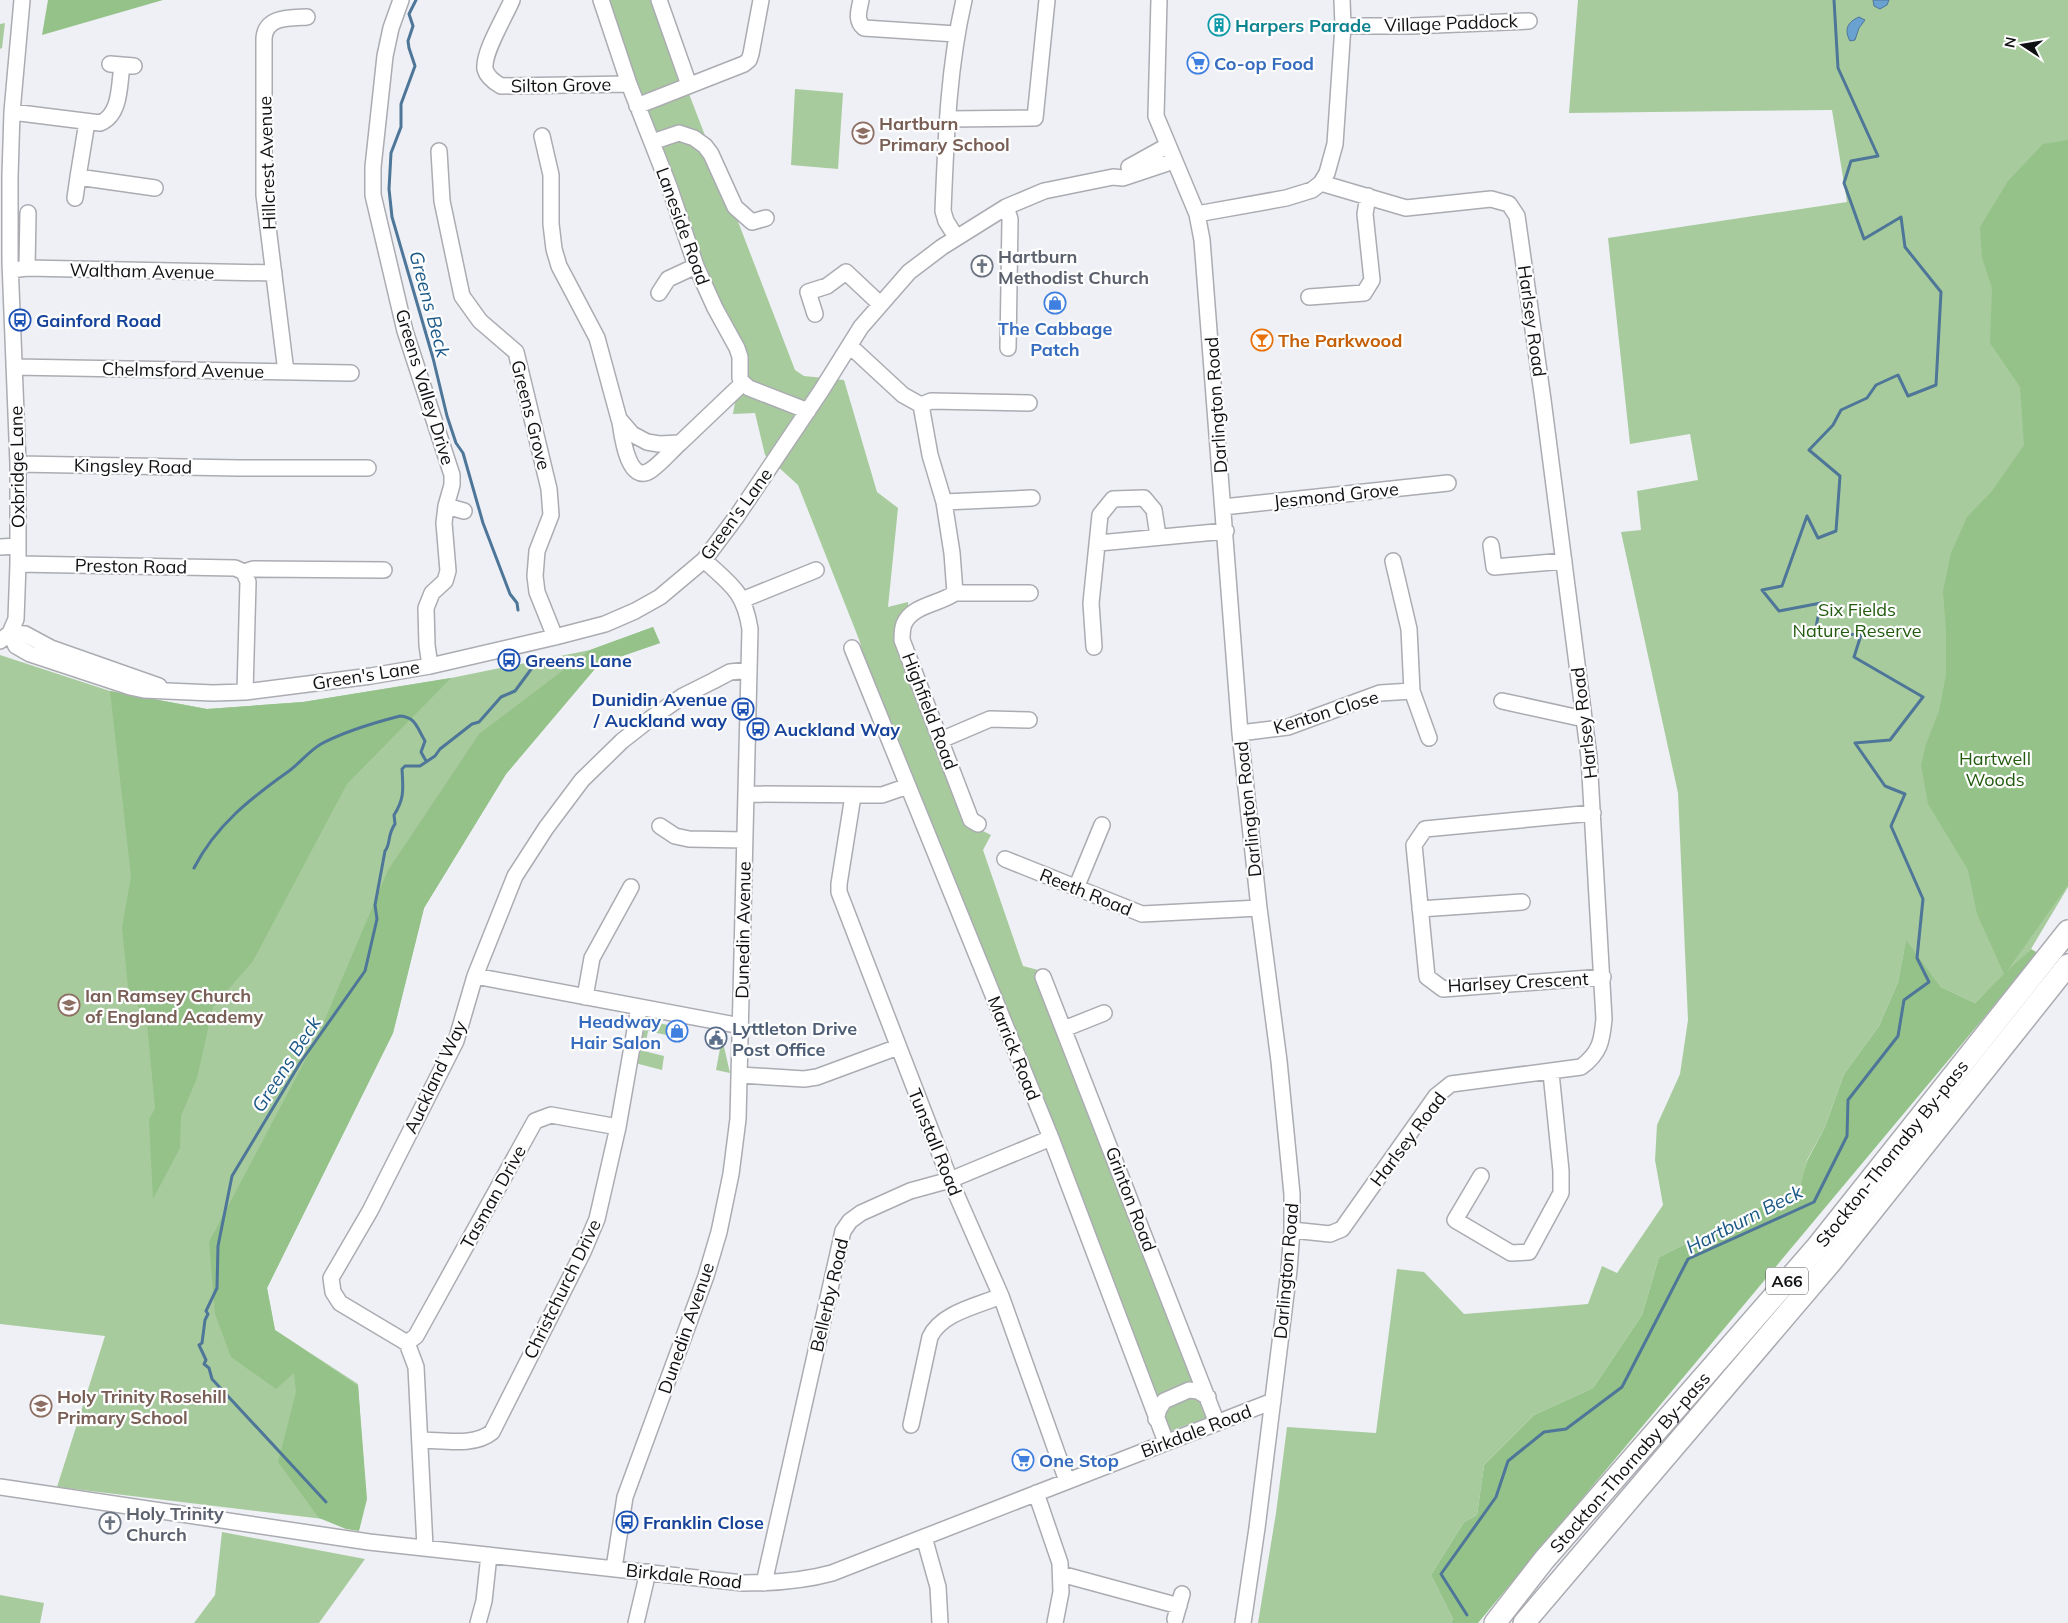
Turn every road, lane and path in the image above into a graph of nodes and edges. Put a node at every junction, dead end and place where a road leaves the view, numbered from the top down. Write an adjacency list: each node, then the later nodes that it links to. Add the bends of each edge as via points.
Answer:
1 (22, 0): 20 (street, Oxbridge Lane)
2 (401, 0): 63 (street, Greens Valley Drive, via 385,56 372,195 390,298 405,331 451,469 452,485)
3 (512, 0): 17 (street, Silton Grove, via 486,56 485,70 492,80 501,86)
4 (600, 0): 17 (street, Laneside Road)
5 (659, 0): 18 (street)
6 (761, 0): 18 (street, via 749,60)
7 (861, 0): 15 (street, via 857,17 864,28)
8 (964, 0): 15 (street)
9 (1047, 0): 21 (street, via 1036,118)
10 (1160, 0): 25 (street, Darlington Road, via 1156,116)
11 (1342, 0): 14 (street)
12 (307, 17): 42 (street, Hillcrest Avenue, via 276,20 264,34 264,195)
13 (1529, 21): 14 (street, Village Paddock)
14 (1343, 26): 30 (street, via 1335,144 1328,173)
15 (956, 34): 21 (street)
16 (122, 65): 22 (street, via 113,114 100,124)
17 (629, 84): 19 (street, Laneside Road)
18 (689, 86): 19 (street)
19 (637, 106): 24 (street, Laneside Road)
20 (12, 112): 22 (street); 39 (street, Oxbridge Lane)
21 (948, 119): 38 (street, via 943,211)
22 (87, 122): 28 (street)
23 (542, 136): 56 (street, via 551,175 554,249 559,266 597,338)
24 (652, 142): 37 (street, via 679,133 705,146 735,207); 40 (street, Laneside Road)
25 (1167, 146): 27 (street, Darlington Road); 29 (street, Green's Lane)
26 (444, 159): 83 (street, Greens Grove, via 442,201 462,296 480,321 516,352 514,365 551,498 551,515 537,550 535,576 537,592)
27 (1174, 161): 29 (street, Green's Lane, via 1123,178); 36 (street, Darlington Road)
28 (78, 176): 31 (street); 33 (street)
29 (1113, 177): 34 (street, Green's Lane, via 1044,191)
30 (1321, 183): 32 (street, Harlsey Road); 36 (street, via 1312,190 1286,198)
31 (156, 188)
32 (1368, 196): 44 (street, via 1365,214 1372,280 1364,292); 74 (street, Harlsey Road, via 1406,208 1491,199 1508,204 1517,216)
33 (75, 198)
34 (1006, 207): 38 (street, Green's Lane); 48 (street, via 1010,219)
35 (28, 213): 41 (street)
36 (1197, 214): 64 (street, Darlington Road, via 1205,268)
37 (755, 224)
38 (956, 237): 45 (street, Green's Lane, via 909,272)
39 (7, 264): 41 (street, Waltham Avenue); 51 (street, Oxbridge Lane)
40 (696, 266): 43 (street, via 668,279); 52 (street, Laneside Road, via 740,357)
41 (27, 268): 42 (street, Waltham Avenue)
42 (274, 273): 49 (street, Hillcrest Avenue)
43 (659, 293)
44 (1309, 297)
45 (880, 304): 46 (street, via 851,268 827,286 808,292); 47 (street, Green's Lane)
46 (815, 314)
47 (850, 346): 54 (street, via 903,395); 55 (street, Green's Lane)
48 (1008, 348)
49 (286, 372): 50 (street, Chelmsford Avenue); 51 (street, Chelmsford Avenue)
50 (351, 373)
51 (10, 375): 58 (street, Oxbridge Lane)
52 (742, 383): 55 (street); 57 (street)
53 (1030, 403): 54 (street, via 931,400)
54 (921, 405): 62 (street, via 930,455)
55 (808, 411): 72 (street, Green's Lane)
56 (619, 419): 57 (street, via 632,434 647,442); 57 (street, via 629,463 641,473 649,472)
57 (680, 443)
58 (18, 464): 59 (street, Kingsley Road, via 239,468 249,473); 70 (street, Oxbridge Lane)
59 (368, 468)
60 (1448, 483): 64 (street, Jesmond Grove)
61 (1032, 498): 62 (street)
62 (944, 502): 79 (street)
63 (446, 506): 65 (street); 86 (street, Greens Valley Drive, via 444,523 448,571 445,581 432,593 426,608)
64 (1223, 507): 66 (street, Darlington Road)
65 (464, 511)
66 (1226, 531): 67 (street); 93 (street, Darlington Road)
67 (1158, 536): 68 (street); 68 (street, via 1154,510 1144,498 1113,499 1100,516)
68 (1099, 543): 84 (street, via 1091,603)
69 (1491, 545): 74 (street, via 1494,567)
70 (18, 546): 71 (street); 75 (street, Oxbridge Lane)
71 (0, 547)
72 (704, 560): 81 (street, Dunedin Avenue, via 728,581); 83 (street, Green's Lane, via 660,597 635,611 605,624)
73 (1393, 561): 89 (street, via 1409,628)
74 (1564, 561): 91 (street, Harlsey Road)
75 (18, 564): 78 (street, Preston Road, via 235,568); 82 (street, Oxbridge Lane, via 16,618)
76 (384, 570): 78 (street, Preston Road, via 253,569)
77 (816, 570): 81 (street)
78 (244, 572): 88 (street, via 248,582)
79 (955, 593): 80 (street); 95 (street, Highfield Road, via 916,610 904,623 902,640)
80 (1030, 593)
81 (742, 600): 87 (street, Dunedin Avenue, via 750,629)
82 (5, 637): 88 (street, Green's Lane, via 25,634 51,648 170,690)
83 (555, 637): 86 (street, Green's Lane)
84 (1094, 647)
85 (856, 652): 96 (street, Marrick Road)
86 (430, 666): 88 (street, Green's Lane)
87 (749, 670): 97 (street, Dunedin Avenue); 112 (street, Auckland Way, via 730,672 683,696 622,741 582,780 515,876)
88 (246, 692)
89 (1412, 692): 93 (street, Kenton Close, via 1380,693 1288,727); 94 (street)
90 (1502, 701): 91 (street)
91 (1584, 719): 99 (street, Harlsey Road)
92 (1029, 720): 95 (street, via 990,719)
93 (1240, 733): 108 (street, Darlington Road)
94 (1429, 738)
95 (941, 740): 100 (street, Highfield Road, via 971,820)
96 (908, 786): 98 (street, via 882,796); 124 (street, Marrick Road)
97 (746, 794): 98 (street); 103 (street, Dunedin Avenue)
98 (853, 796): 120 (street, Tunstall Road, via 839,892)
99 (1593, 813): 109 (street, Harlsey Crescent, via 1425,829 1414,845); 113 (street, Harlsey Road)
100 (978, 824)
101 (1102, 825): 106 (street)
102 (660, 826): 103 (street, via 675,836 690,839)
103 (745, 840): 118 (street, Dunedin Avenue)
104 (1005, 859): 106 (street, Reeth Road)
105 (631, 887): 115 (street, via 592,958)
106 (1076, 888): 108 (street, Reeth Road, via 1142,914)
107 (1522, 902): 109 (street)
108 (1259, 908): 127 (street, Darlington Road, via 1279,1061 1292,1194)
109 (1420, 909): 113 (street, Harlsey Crescent, via 1427,977 1443,989)
110 (2068, 931): 153 (highway, Stockton-Thornaby By-pass / A66, via 1816,1248 1551,1553)
111 (2068, 965): 154 (highway, Stockton-Thornaby By-pass / A66, via 1832,1261)
112 (475, 976): 115 (street); 129 (street, Auckland Way, via 456,1041 370,1210 331,1278 333,1292 340,1302)
113 (1603, 977): 121 (street, Harlsey Road, via 1602,1039 1594,1058 1581,1068)
114 (1042, 986): 119 (street, Grinton Road)
115 (585, 997): 116 (street)
116 (639, 1007): 118 (street); 123 (street, Christchurch Drive)
117 (1104, 1013): 119 (street)
118 (741, 1026): 122 (street, Dunedin Avenue)
119 (1064, 1029): 130 (street, Grinton Road)
120 (898, 1047): 122 (street, via 817,1077); 126 (street, Tunstall Road)
121 (1551, 1073): 125 (street, via 1562,1171 1561,1193 1530,1252 1511,1253 1455,1220); 127 (street, Harlsey Road, via 1451,1084 1436,1096 1342,1230 1330,1234)
122 (740, 1076): 143 (street, Dunedin Avenue, via 731,1174 719,1232 625,1497)
123 (618, 1128): 129 (street, Tasman Drive, via 551,1115 535,1121 416,1336); 135 (street, Christchurch Drive, via 597,1219 492,1432 473,1441)
124 (1051, 1138): 126 (street, Bellerby Road); 132 (street, Marrick Road)
125 (1481, 1176)
126 (950, 1180): 128 (street, Tunstall Road); 146 (street, Bellerby Road, via 910,1191 861,1213 843,1231)
127 (1292, 1230): 131 (street, Darlington Road)
128 (1001, 1296): 134 (street, via 944,1319 934,1328); 137 (street, Tunstall Road)
129 (407, 1343): 135 (street, via 416,1367)
130 (1208, 1397): 132 (street, via 1189,1390 1164,1401); 133 (street, Grinton Road)
131 (1273, 1401): 133 (street, Birkdale Road); 152 (street, Darlington Road)
132 (1156, 1418): 136 (street, Marrick Road)
133 (1217, 1423): 136 (street, Birkdale Road)
134 (911, 1425)
135 (420, 1440): 141 (street)
136 (1166, 1442): 137 (street, Birkdale Road)
137 (1068, 1481): 139 (street, Birkdale Road)
138 (0, 1487): 141 (street, Birkdale Road, via 369,1542)
139 (1036, 1494): 140 (street, Birkdale Road); 145 (street)
140 (924, 1537): 146 (street, Birkdale Road, via 832,1573 809,1579); 150 (street, via 938,1587)
141 (425, 1547): 142 (street, Birkdale Road)
142 (489, 1555): 143 (street, Birkdale Road); 148 (street)
143 (614, 1568): 144 (street, Birkdale Road)
144 (648, 1572): 146 (street, Birkdale Road); 149 (street)
145 (1061, 1574): 147 (street); 151 (street)
146 (764, 1583)
147 (1178, 1606)
148 (478, 1623)
149 (636, 1623)
150 (940, 1623)
151 (1055, 1623)
152 (1243, 1623)
153 (1495, 1623)
154 (1524, 1623)

